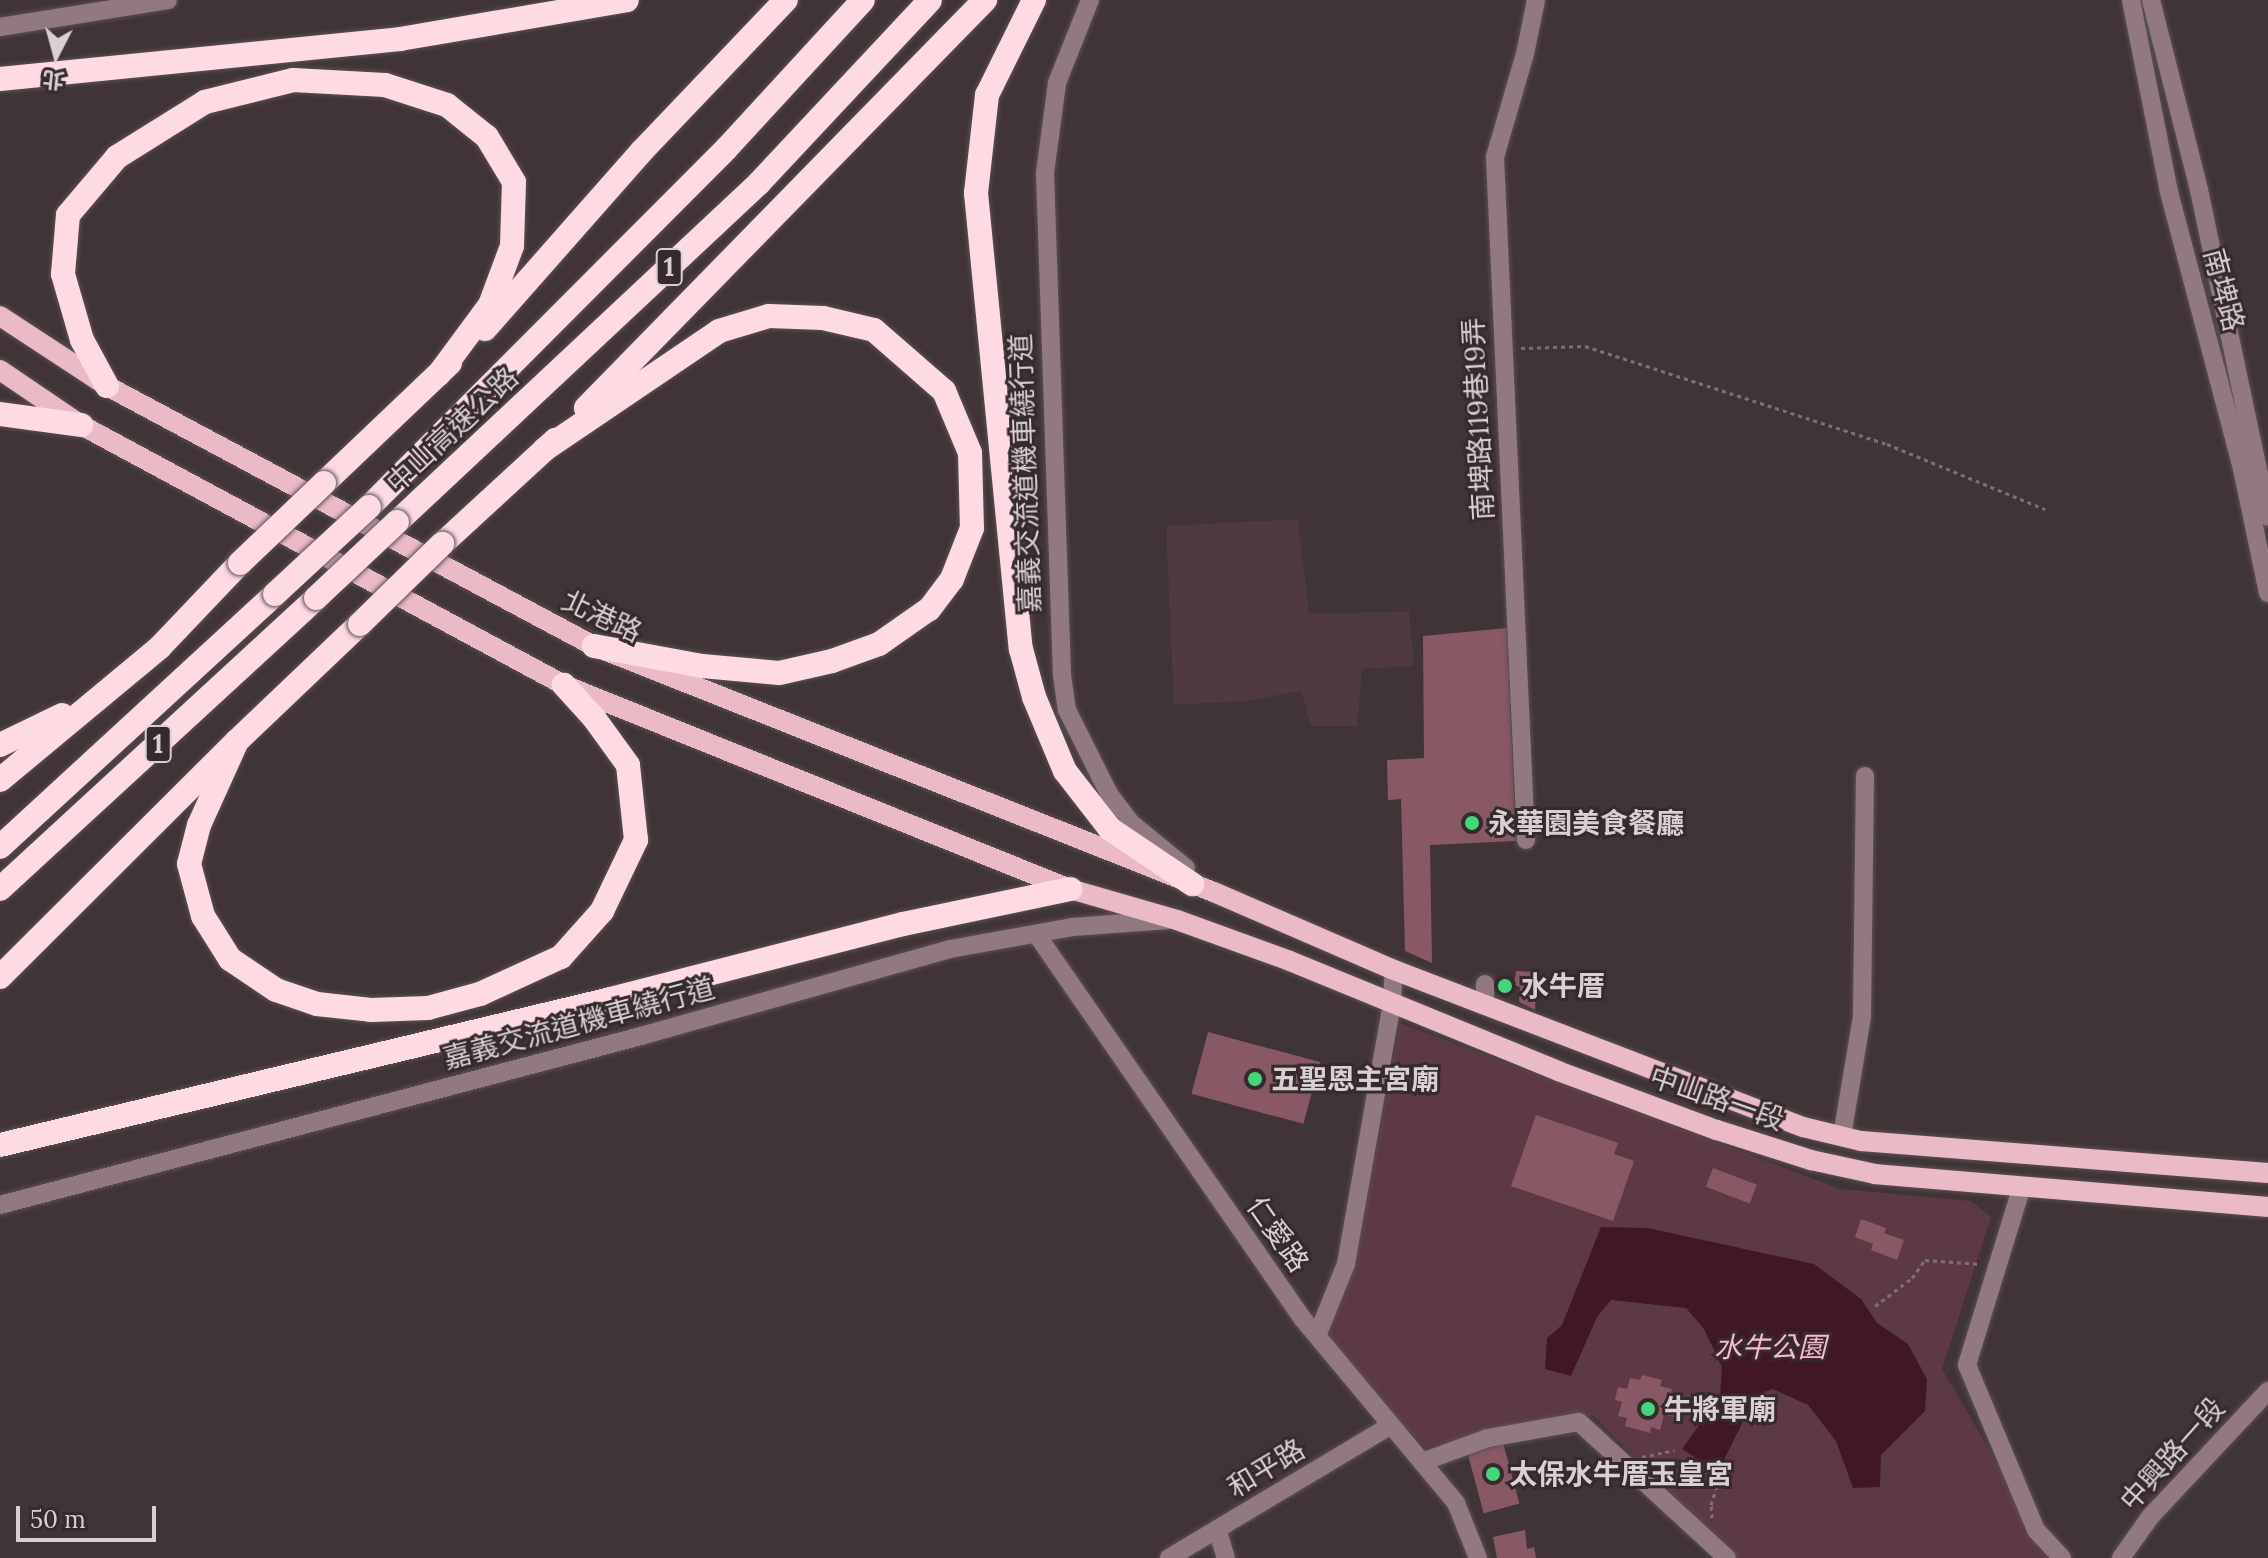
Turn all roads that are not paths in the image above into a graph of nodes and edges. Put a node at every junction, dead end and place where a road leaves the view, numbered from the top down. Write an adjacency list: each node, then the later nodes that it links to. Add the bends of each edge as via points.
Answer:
1 (168, 0): 12 (street)
2 (627, 0): 13 (highway, via 400,39)
3 (786, 0): 16 (highway, via 641,152 510,304)
4 (863, 0): 31 (highway, 中山高速公路 / 1, bridge, via 726,149 369,507)
5 (930, 0): 33 (highway, 中山高速公路 / 1, bridge, via 759,183)
6 (985, 0): 20 (highway)
7 (1034, 0): 32 (highway, via 987,95 976,193 1021,649 1034,697 1065,771 1110,829)
8 (1090, 0): 35 (street, 嘉義交流道機車繞行道, via 1057,83 1045,173 1062,675 1067,710 1109,794 1131,823)
9 (1536, 0): 30 (street, 南埤路119巷19弄, via 1495,157)
10 (2131, 0): 22 (street, 南埤路, via 2169,192 2241,464)
11 (2151, 0): 21 (street, 南埤路, via 2199,190)
12 (0, 27)
13 (0, 79)
14 (0, 316): 17 (main road, 北港路)
15 (0, 370): 19 (main road)
16 (439, 374): 17 (highway, via 490,305 512,246 514,182 487,137 447,105 385,85 293,80 205,102 117,157 68,215 63,274 82,340); 24 (highway, bridge, via 240,563)
17 (107, 386): 23 (main road, 北港路)
18 (0, 414): 19 (highway)
19 (81, 425): 25 (main road)
20 (545, 449): 23 (highway, via 719,331 769,316 823,318 874,330 944,391 970,453 972,528 952,579 929,609 879,644 779,673 702,666); 26 (highway, bridge)
21 (2268, 517)
22 (2268, 593)
23 (594, 646): 32 (main road, 北港路)
24 (159, 648): 27 (highway, via 49,724); 29 (highway)
25 (564, 685): 26 (highway, via 628,765 636,840 602,911 561,957 480,994 428,1008 371,1010 317,1004 276,990 230,959 203,916 189,864 199,825); 34 (main road)
26 (237, 741): 39 (highway)
27 (0, 745)
28 (1865, 776): 41 (street, via 1862,1017)
29 (0, 780)
30 (1526, 840)
31 (0, 847)
32 (1192, 884): 35 (main road, 北港路)
33 (0, 889)
34 (1070, 889): 36 (main road); 42 (highway, via 903,924)
35 (1216, 893): 38 (main road, 中山路一段)
36 (1177, 920): 37 (street, 嘉義交流道機車繞行道, via 1072,927); 40 (main road, 中山路一段)
37 (1037, 935): 45 (street, 嘉義交流道機車繞行道, via 950,949); 47 (street, 仁愛路)
38 (1394, 970): 40 (street); 41 (main road, 中山路一段, via 1485,994 1803,1127)
39 (0, 977)
40 (1392, 1003): 44 (main road, 中山路一段, via 1602,1087 1811,1160 1875,1174); 47 (street, via 1346,1264)
41 (1842, 1136): 43 (main road, 中山路一段)
42 (0, 1145)
43 (2268, 1173)
44 (2022, 1186): 46 (main road, 中山路一段); 56 (street, via 1967,1365 2036,1530)
45 (0, 1205)
46 (2268, 1207)
47 (1317, 1336): 49 (street, 仁愛路)
48 (2268, 1391): 57 (street, 中興路一段, via 2150,1517)
49 (1391, 1425): 50 (street, 仁愛路); 51 (street, 和平路)
50 (1422, 1462): 52 (street, via 1488,1438 1579,1422); 55 (street, 仁愛路, via 1456,1503)
51 (1217, 1529): 53 (street, 和平路); 54 (street)
52 (1720, 1552)
53 (1169, 1558)
54 (1226, 1558)
55 (1478, 1558)
56 (2062, 1558)
57 (2121, 1558)

